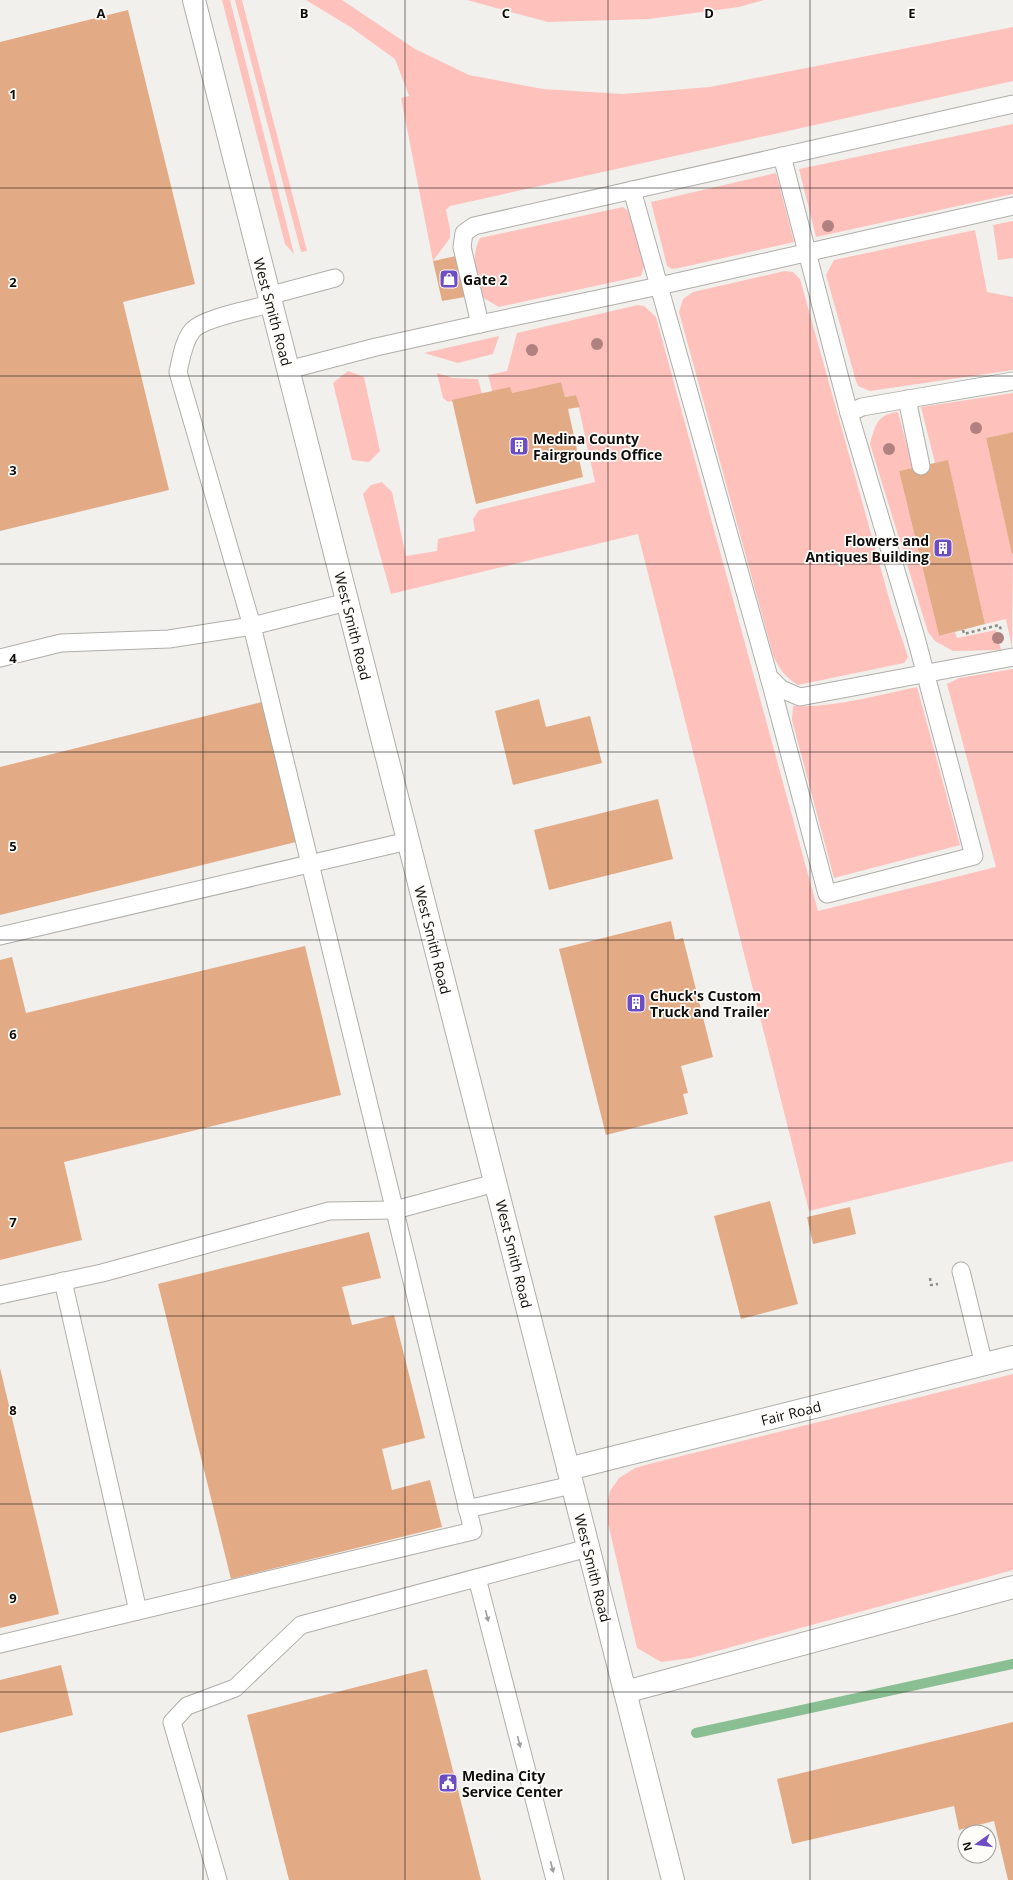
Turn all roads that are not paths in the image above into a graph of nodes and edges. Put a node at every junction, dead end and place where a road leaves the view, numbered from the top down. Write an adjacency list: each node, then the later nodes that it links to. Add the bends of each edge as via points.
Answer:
1 (194, 0): 9 (street, West Smith Road)
2 (1013, 104): 3 (lane)
3 (782, 156): 4 (lane); 6 (lane)
4 (632, 190): 8 (lane); 10 (lane, via 474,226 464,233 462,247)
5 (1013, 206): 6 (lane)
6 (808, 253): 8 (lane); 14 (lane)
7 (336, 278): 9 (lane)
8 (659, 286): 10 (lane); 21 (lane)
9 (269, 300): 11 (street, West Smith Road); 17 (lane, via 207,321 192,331 185,344 178,372)
10 (480, 324): 11 (lane)
11 (288, 370): 16 (street, West Smith Road)
12 (1013, 381): 13 (lane)
13 (907, 399): 14 (lane, via 862,407); 15 (lane)
14 (849, 414): 20 (lane)
15 (921, 466)
16 (347, 602): 17 (lane); 22 (street, West Smith Road)
17 (252, 626): 19 (lane, via 169,639 60,643); 23 (lane)
18 (1013, 657): 20 (lane)
19 (0, 658)
20 (926, 673): 21 (lane, via 800,697 781,689); 21 (lane, via 974,856 827,894)
21 (769, 677)
22 (408, 841): 23 (lane); 25 (street, West Smith Road)
23 (311, 864): 24 (lane); 26 (lane)
24 (0, 936)
25 (496, 1183): 26 (lane); 32 (street, West Smith Road)
26 (395, 1210): 28 (lane, via 329,1211); 33 (lane)
27 (961, 1271): 31 (lane)
28 (63, 1281): 29 (lane); 37 (lane)
29 (0, 1295)
30 (1013, 1357): 31 (street, Fair Road)
31 (984, 1365): 32 (street, Fair Road)
32 (570, 1477): 33 (lane); 34 (street, West Smith Road)
33 (468, 1509): 37 (lane, via 473,1531)
34 (588, 1548): 35 (lane); 39 (street, West Smith Road)
35 (477, 1578): 40 (lane, via 302,1625 235,1688 187,1706 172,1722); 41 (lane, one-way to 41)
36 (1013, 1587): 39 (street)
37 (138, 1612): 38 (lane)
38 (0, 1644)
39 (625, 1692): 42 (street, West Smith Road)
40 (218, 1880)
41 (555, 1880)
42 (673, 1880)

